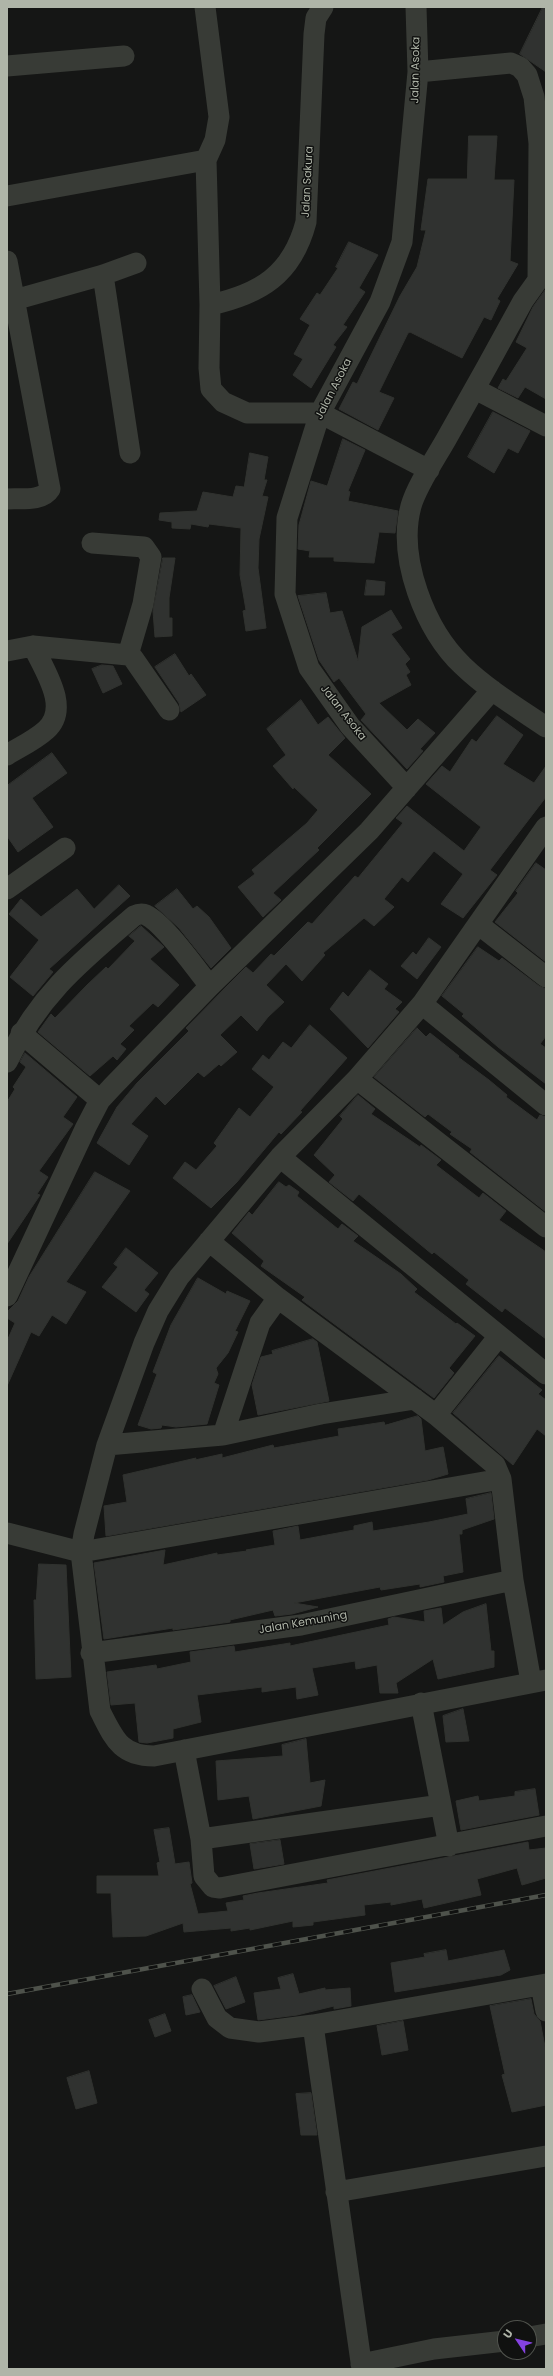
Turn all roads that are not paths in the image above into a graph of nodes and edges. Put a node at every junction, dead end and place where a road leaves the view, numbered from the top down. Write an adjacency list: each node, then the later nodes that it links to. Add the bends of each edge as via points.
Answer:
1 (205, 7): 8 (street, via 219,117 215,140)
2 (323, 7): 15 (street, Jalan Sakura, via 316,18 314,34 306,222 302,236 281,272 239,298)
3 (416, 7): 6 (street, Jalan Asoka)
4 (124, 56): 5 (street)
5 (7, 66)
6 (418, 72): 7 (street, via 512,63 520,66 527,75 534,97); 17 (street, Jalan Asoka, via 402,242 380,302)
7 (542, 146): 13 (street)
8 (206, 160): 9 (street); 15 (street)
9 (7, 196)
10 (7, 261): 14 (street)
11 (136, 263): 12 (street)
12 (103, 275): 14 (street); 19 (street)
13 (542, 277): 16 (street, via 523,301)
14 (10, 301): 21 (street, via 50,489 47,495 41,497)
15 (210, 305): 17 (street, via 211,390 223,402 247,413)
16 (475, 389): 18 (street); 20 (street)
17 (320, 413): 20 (street); 30 (street, Jalan Asoka, via 287,518 285,594 309,668 350,726)
18 (546, 426)
19 (130, 453)
20 (429, 470): 26 (street, via 411,505 406,540 411,572 423,608 443,642 462,666)
21 (7, 499)
22 (92, 543): 25 (street, via 144,547 152,557 143,604)
23 (33, 646): 24 (street); 25 (street); 29 (street, via 57,700 56,716 47,730)
24 (7, 651)
25 (128, 655): 27 (street, via 133,658)
26 (492, 690): 28 (street); 30 (street)
27 (169, 710)
28 (546, 727)
29 (7, 755)
30 (407, 788): 37 (street, via 369,831)
31 (546, 827): 33 (street)
32 (65, 848): 34 (street)
33 (540, 850): 35 (street)
34 (7, 889)
35 (478, 924): 36 (street); 38 (street)
36 (546, 977)
37 (210, 986): 39 (street, via 164,930 140,913 88,955 52,990); 42 (street)
38 (422, 1004): 41 (street); 43 (street)
39 (21, 1033): 40 (street); 42 (street)
40 (7, 1062)
41 (356, 1079): 44 (street); 45 (street)
42 (100, 1100): 47 (street)
43 (546, 1105)
44 (280, 1157): 46 (street); 49 (street)
45 (546, 1227)
46 (209, 1241): 48 (street); 54 (street, via 179,1277 158,1311)
47 (7, 1296)
48 (278, 1298): 51 (street); 53 (street, via 260,1322)
49 (499, 1336): 50 (street); 52 (street)
50 (546, 1374)
51 (415, 1399): 52 (street); 53 (street, via 321,1414)
52 (436, 1415): 55 (street, via 495,1465)
53 (223, 1435): 54 (street)
54 (107, 1445): 57 (street)
55 (501, 1479): 57 (street); 58 (street)
56 (7, 1534): 57 (street)
57 (81, 1552): 59 (street)
58 (513, 1580): 59 (street, Jalan Kemuning, via 301,1625); 60 (street)
59 (91, 1653): 62 (street, via 100,1711 111,1732 126,1750 138,1756 154,1756)
60 (538, 1681): 61 (street)
61 (421, 1703): 62 (street); 63 (street)
62 (184, 1750): 65 (street)
63 (441, 1805): 65 (street); 66 (street)
64 (546, 1826): 66 (street)
65 (201, 1839): 66 (street, via 204,1876 213,1887 220,1888)
66 (449, 1846)
67 (544, 1985): 69 (street); 70 (street)
68 (202, 1989): 70 (street, via 217,2018 230,2028 259,2032)
69 (546, 2011)
70 (313, 2025): 72 (street)
71 (546, 2156): 72 (street)
72 (336, 2192): 74 (street)
73 (497, 2342): 74 (street, via 434,2349)
74 (362, 2367)

